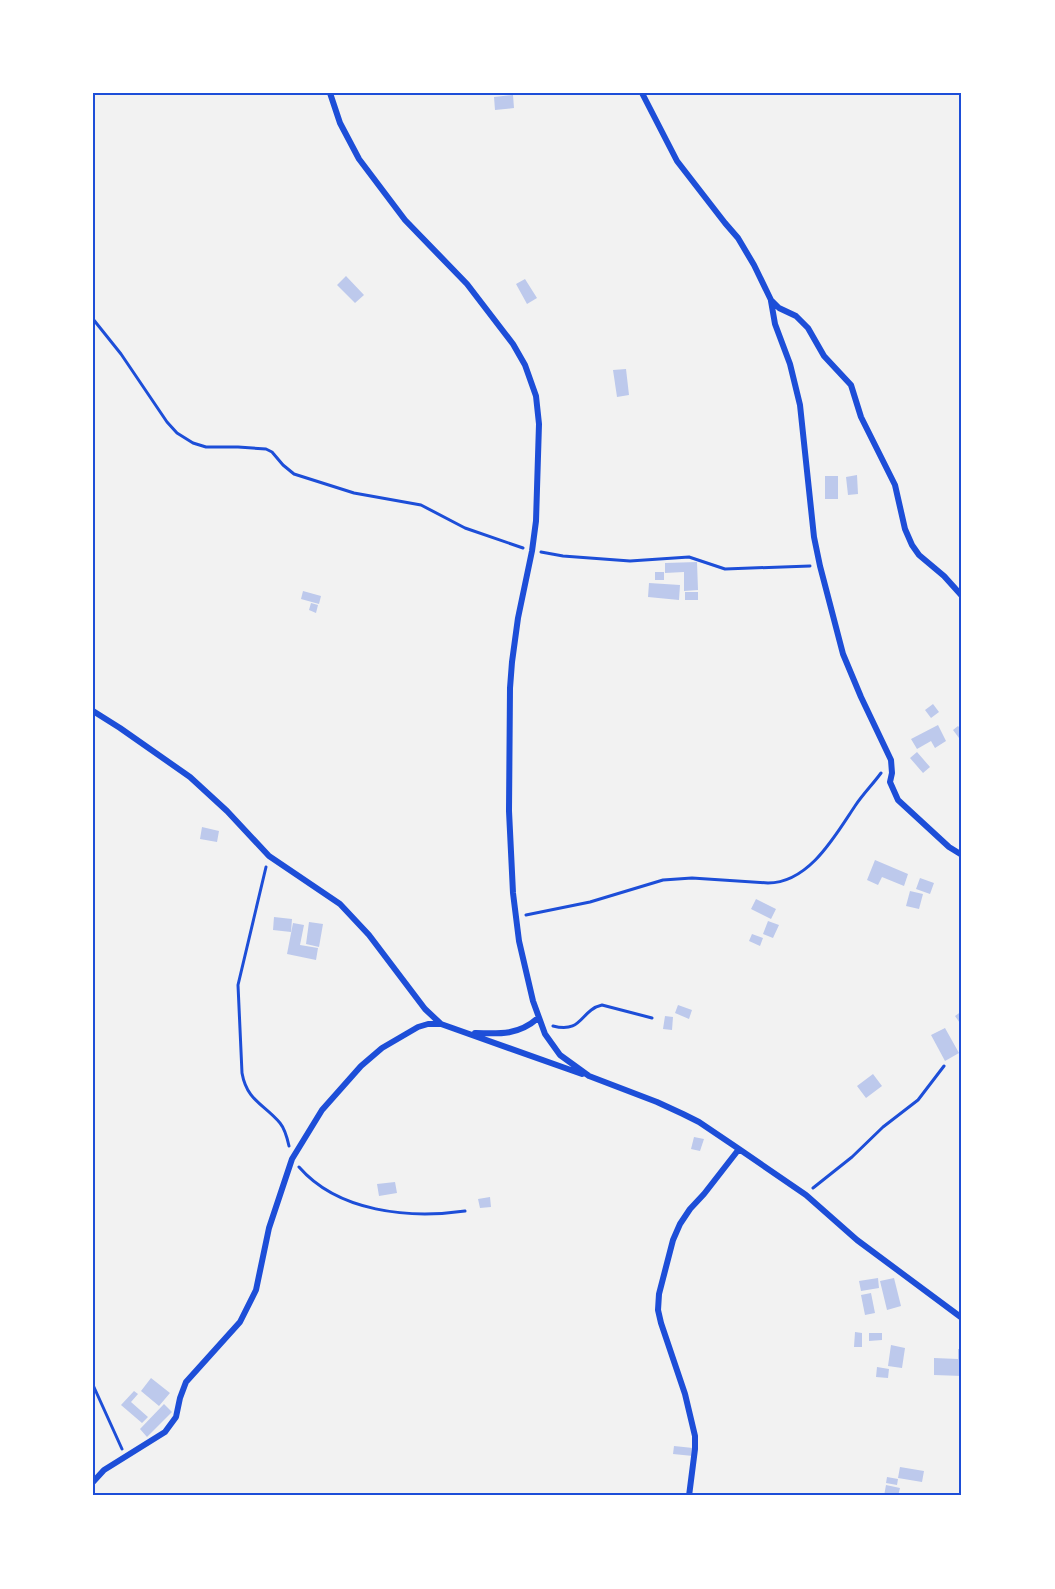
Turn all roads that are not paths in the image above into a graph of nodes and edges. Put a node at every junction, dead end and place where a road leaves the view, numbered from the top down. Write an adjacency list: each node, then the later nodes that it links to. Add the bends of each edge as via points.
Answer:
1 (330, 93): 7 (street, via 359,159 405,220 467,284 513,344 536,396 536,521 510,688 510,811 519,941)
2 (642, 93): 3 (street, via 677,161 738,238)
3 (771, 300): 4 (street, via 808,328 824,356 851,385 861,417 895,485 912,545); 6 (street, via 800,405 808,496 820,566 843,654 891,760 890,782 898,800)
4 (962, 596)
5 (93, 711): 8 (street, via 190,777 269,856 327,894 352,916 413,996)
6 (962, 855)
7 (538, 1018): 9 (street, via 511,1033); 10 (street, via 560,1055)
8 (441, 1024): 9 (street); 13 (street, via 418,1027 392,1040 322,1110 292,1159 269,1228 256,1290 245,1314 186,1382 176,1417 165,1432 104,1470)
9 (469, 1033): 10 (street)
10 (589, 1076): 11 (street, via 675,1110)
11 (739, 1149): 12 (street, via 806,1195 857,1240); 14 (street, via 680,1224 659,1294 661,1323 695,1436)
12 (962, 1318)
13 (93, 1482)
14 (689, 1496)

